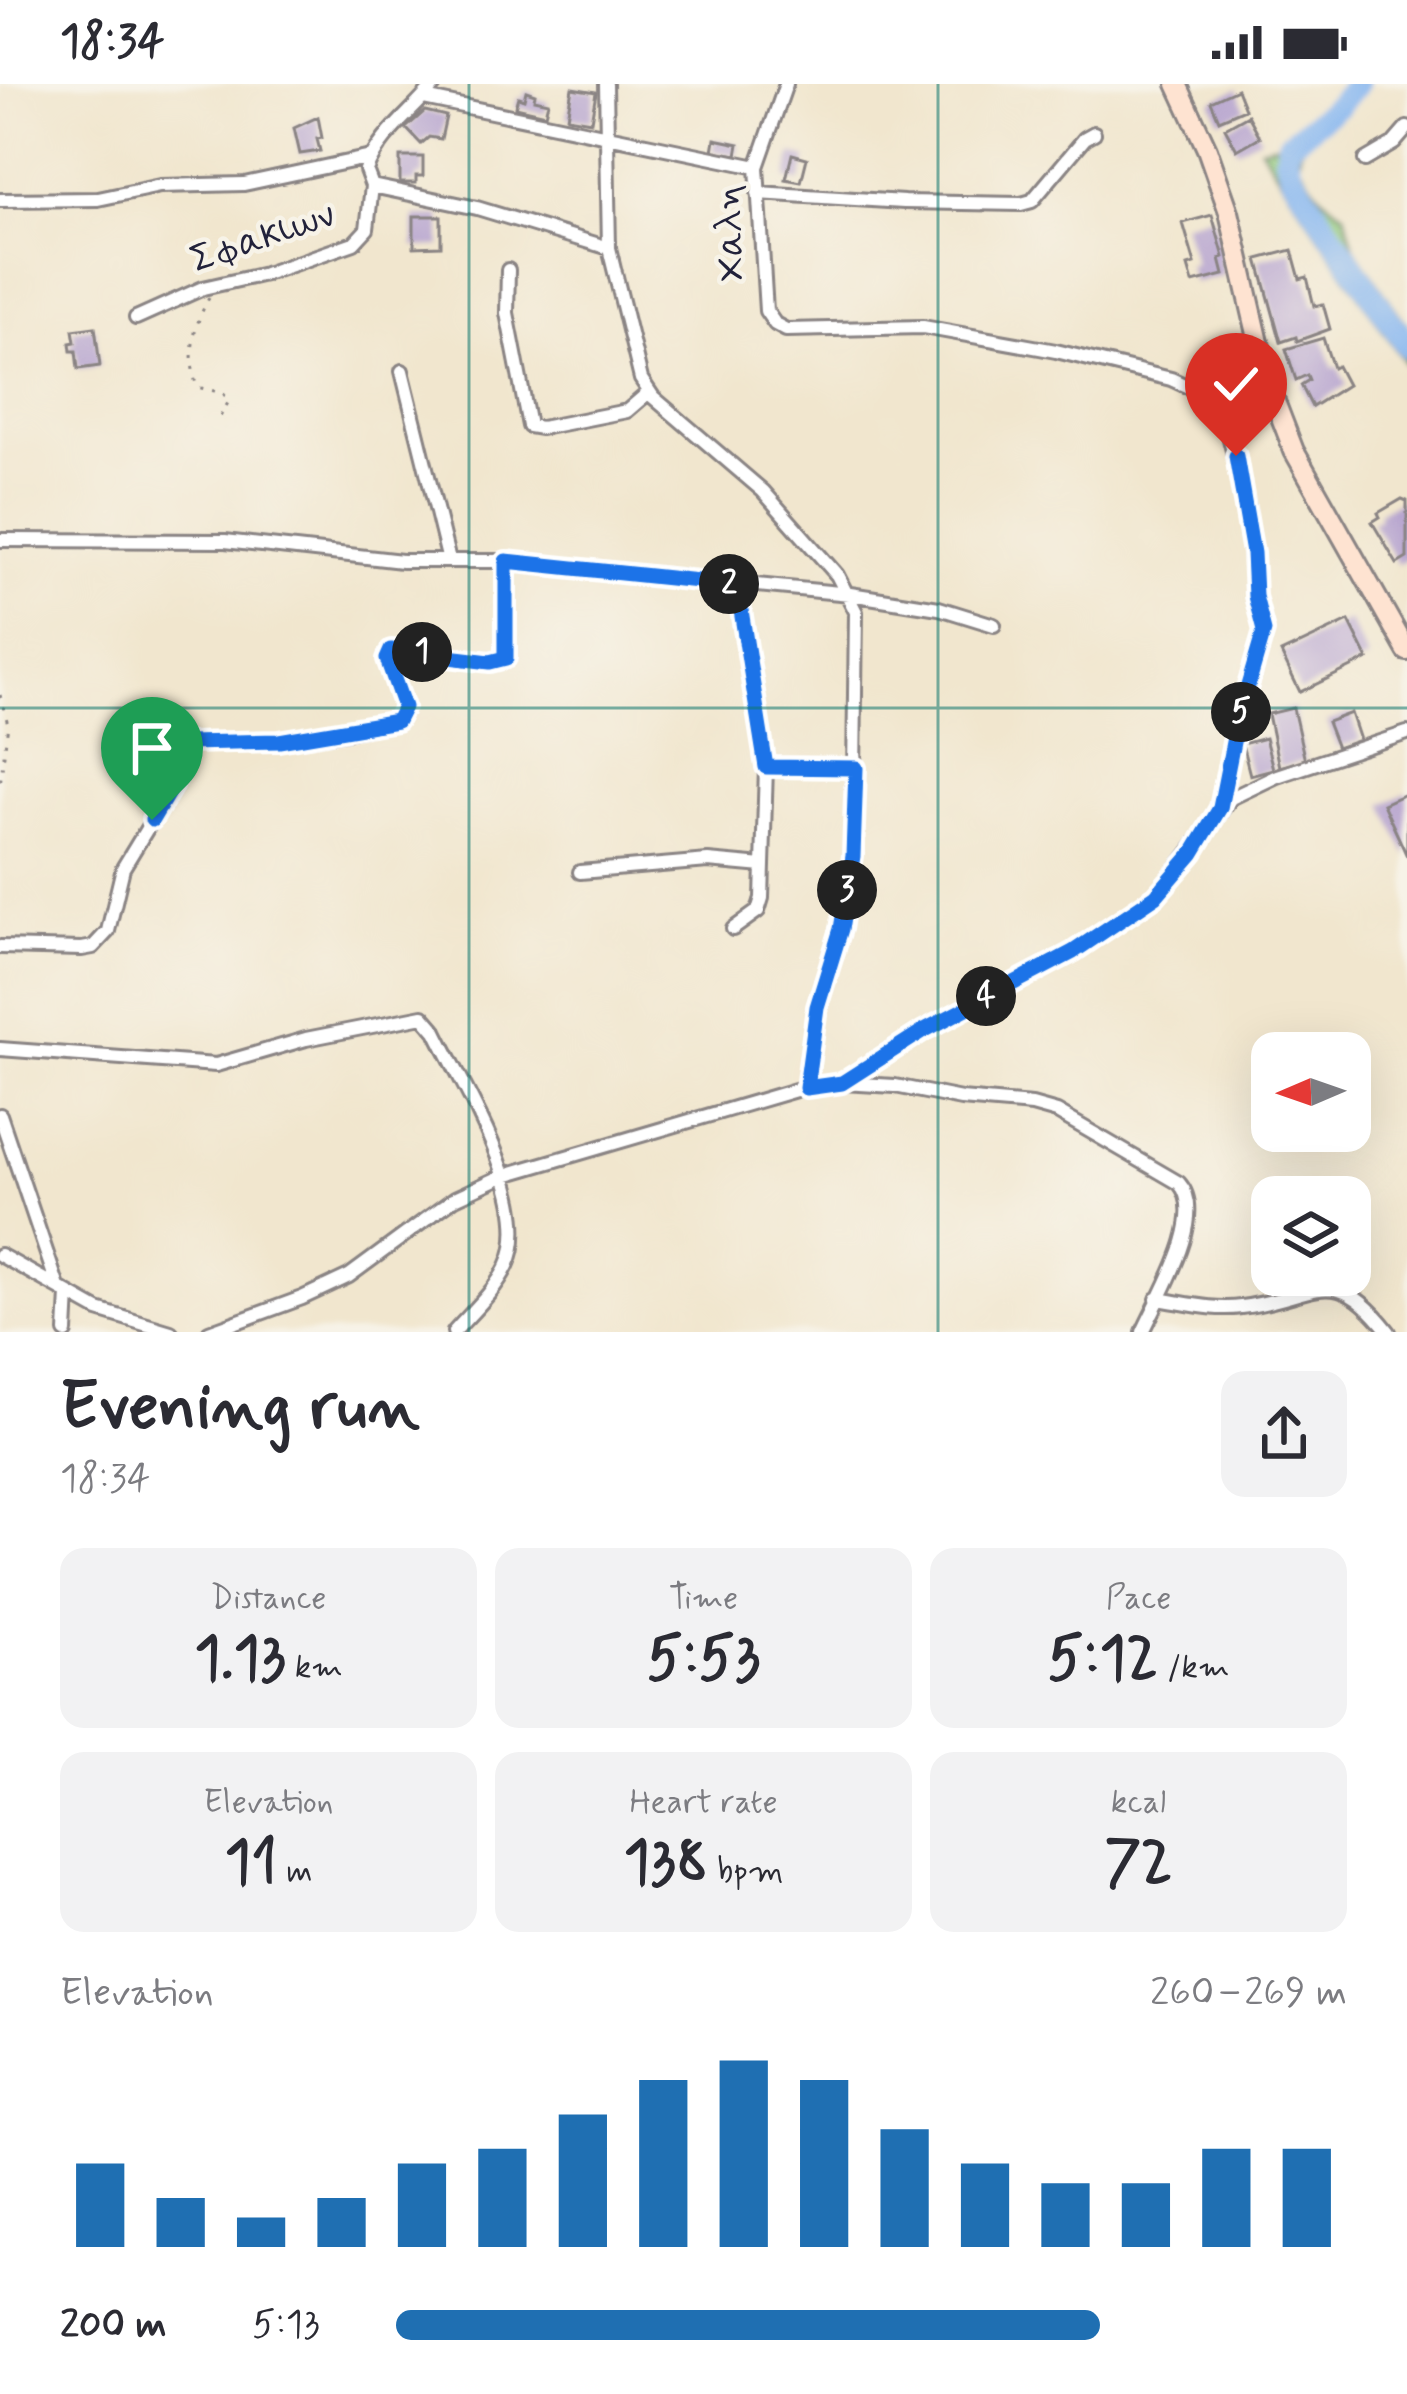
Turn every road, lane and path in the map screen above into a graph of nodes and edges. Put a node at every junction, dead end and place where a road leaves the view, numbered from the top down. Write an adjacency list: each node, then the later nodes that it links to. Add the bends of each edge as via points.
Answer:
1 (435, 84): 5 (street)
2 (606, 84): 8 (street)
3 (786, 84): 11 (street, Χαλη)
4 (1177, 84): 20 (main road, via 1228,212)
5 (424, 98): 8 (street); 9 (street)
6 (1407, 128): 10 (street)
7 (1094, 133): 13 (street, via 1021,204)
8 (608, 137): 11 (street); 15 (street)
9 (371, 157): 12 (street); 14 (street, via 244,184)
10 (1365, 160)
11 (757, 167): 13 (street, Χαλη)
12 (373, 187): 15 (street); 17 (street, Σφακιων, via 367,229 354,243)
13 (758, 193): 22 (street, Χαλη, via 766,311 786,330 922,327 1171,379)
14 (0, 200)
15 (609, 248): 21 (street)
16 (508, 269): 21 (street, via 507,314 529,426 627,411)
17 (216, 287): 18 (street, Σφακιων); 23 (path, via 192,346 197,388 229,401)
18 (136, 318)
19 (403, 371): 25 (street)
20 (1269, 386): 22 (street); 30 (main road, via 1294,452)
21 (650, 392): 28 (street, via 763,491)
22 (1226, 404): 36 (street, via 1264,631)
23 (216, 424)
24 (0, 540): 25 (street, via 225,541)
25 (448, 561): 26 (street)
26 (506, 561): 27 (street); 40 (street, via 506,658 391,650 404,707 397,721 279,741 187,743 168,794 123,868 102,940 82,949)
27 (737, 585): 28 (street); 33 (street)
28 (850, 594): 29 (street); 34 (street, via 858,629)
29 (994, 625)
30 (1407, 651)
31 (0, 695): 35 (path, via 8,724)
32 (1407, 733): 36 (street, via 1277,776)
33 (766, 767): 34 (street); 37 (street)
34 (856, 768): 43 (street, via 853,856)
35 (0, 785)
36 (1220, 808): 42 (street, via 1156,896)
37 (763, 866): 38 (street, via 708,861); 39 (street, via 758,910)
38 (580, 872)
39 (733, 929)
40 (0, 947)
41 (0, 1049): 45 (street, via 216,1065 422,1016)
42 (842, 1083): 43 (street); 48 (street, via 1057,1112 1179,1183 1190,1202 1188,1228)
43 (806, 1088): 45 (street)
44 (0, 1115): 47 (street)
45 (505, 1175): 51 (street, via 455,1198 349,1276); 52 (street, via 514,1222 508,1264)
46 (0, 1255): 47 (street)
47 (63, 1291): 49 (street); 50 (street)
48 (1157, 1299): 53 (street); 54 (street, via 1242,1307 1337,1288 1363,1299)
49 (66, 1332)
50 (171, 1332)
51 (209, 1332)
52 (454, 1332)
53 (1144, 1332)
54 (1389, 1332)

